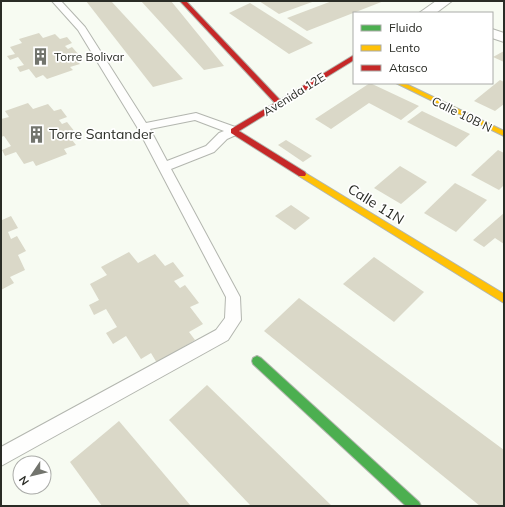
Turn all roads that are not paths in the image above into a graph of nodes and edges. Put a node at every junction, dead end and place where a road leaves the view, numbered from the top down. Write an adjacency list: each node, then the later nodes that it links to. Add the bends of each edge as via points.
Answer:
1 (56, 1): 10 (lane, via 82,29)
2 (183, 1): 9 (street)
3 (445, 1): 4 (street)
4 (433, 12)
5 (493, 33): 6 (street)
6 (504, 38)
7 (353, 59): 9 (street, Avenida 12E)
8 (401, 84): 12 (street, Calle 10B N)
9 (279, 103): 11 (street, Avenida 12E)
10 (143, 127): 11 (lane, via 196,116); 13 (lane)
11 (234, 131): 13 (lane, via 223,136 210,149); 14 (street, Calle 11N)
12 (504, 134)
13 (165, 167): 16 (lane, via 233,297 233,320 222,335)
14 (504, 299)
15 (257, 361): 17 (street)
16 (1, 457)
17 (409, 504)

